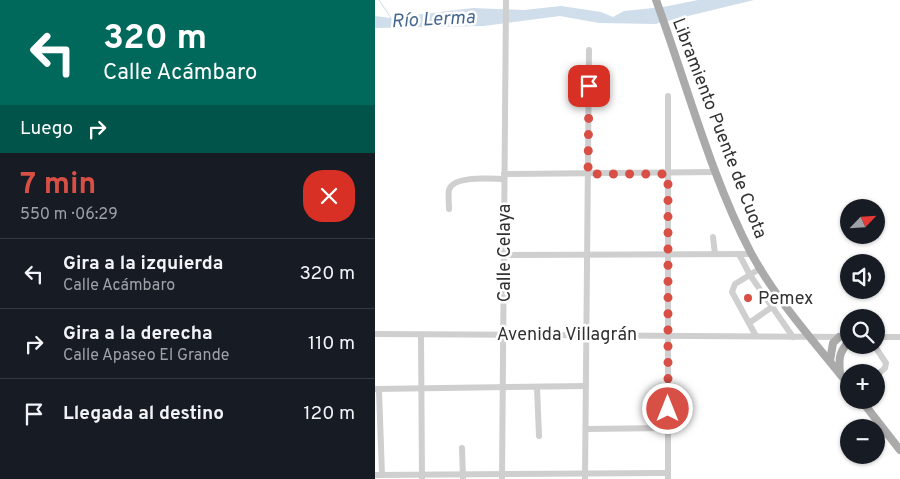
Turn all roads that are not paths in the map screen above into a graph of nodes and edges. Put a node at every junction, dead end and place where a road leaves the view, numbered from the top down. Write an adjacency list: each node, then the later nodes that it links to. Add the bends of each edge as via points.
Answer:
1 (656, 0): 5 (main road, Libramiento Puente de Cuota)
2 (506, 2): 8 (street, Calle Celaya)
3 (589, 50): 6 (street)
4 (668, 96): 7 (street)
5 (717, 172): 7 (street); 15 (main road, Libramiento Puente de Cuota)
6 (588, 174): 7 (street); 8 (street); 11 (street)
7 (668, 174): 12 (street)
8 (504, 176): 9 (street, via 454,182 449,188); 16 (street, Calle Celaya)
9 (449, 209)
10 (713, 238): 13 (street)
11 (586, 253): 12 (street); 16 (street); 24 (street)
12 (669, 254): 13 (street); 25 (street)
13 (715, 254): 14 (street)
14 (739, 254): 15 (street); 18 (street)
15 (751, 254): 17 (main road, Libramiento Puente de Cuota)
16 (504, 255): 23 (street, Calle Celaya)
17 (761, 268): 18 (street); 19 (main road, Libramiento Puente de Cuota)
18 (750, 275): 20 (street); 21 (street, via 735,284 732,292)
19 (780, 296): 20 (street); 30 (main road, Libramiento Puente de Cuota)
20 (772, 307): 21 (street); 29 (street)
21 (749, 323): 27 (street)
22 (375, 334): 26 (street, Avenida Villagrán)
23 (503, 334): 24 (street, Avenida Villagrán); 26 (street, Avenida Villagrán); 41 (street, Calle Celaya)
24 (587, 334): 25 (street, Avenida Villagrán); 39 (street)
25 (668, 334): 27 (street, Avenida Villagrán); 45 (street)
26 (421, 335): 43 (street)
27 (756, 336): 29 (street, Avenida Villagrán)
28 (900, 336): 32 (street)
29 (793, 337): 30 (street, Avenida Villagrán)
30 (811, 337): 31 (street, Avenida Villagrán); 35 (main road, Libramiento Puente de Cuota)
31 (839, 337): 35 (main road, via 833,343)
32 (885, 337)
33 (840, 354): 36 (main road)
34 (880, 354): 37 (street, via 886,363)
35 (830, 361): 38 (main road, Libramiento Puente de Cuota)
36 (840, 366)
37 (885, 368)
38 (840, 373)
39 (586, 386): 40 (street); 46 (street)
40 (537, 387): 41 (street); 47 (street)
41 (502, 388): 43 (street); 51 (street, Calle Celaya)
42 (377, 390): 43 (street); 50 (street)
43 (421, 390): 55 (street)
44 (868, 409): 49 (main road)
45 (668, 428): 46 (street); 54 (street)
46 (586, 429): 52 (street)
47 (539, 436)
48 (462, 448): 56 (street)
49 (900, 450)
50 (378, 475): 55 (street)
51 (502, 476): 52 (street); 56 (street)
52 (585, 476): 53 (street)
53 (626, 476): 54 (street)
54 (668, 476)
55 (422, 477): 56 (street)
56 (463, 477)

